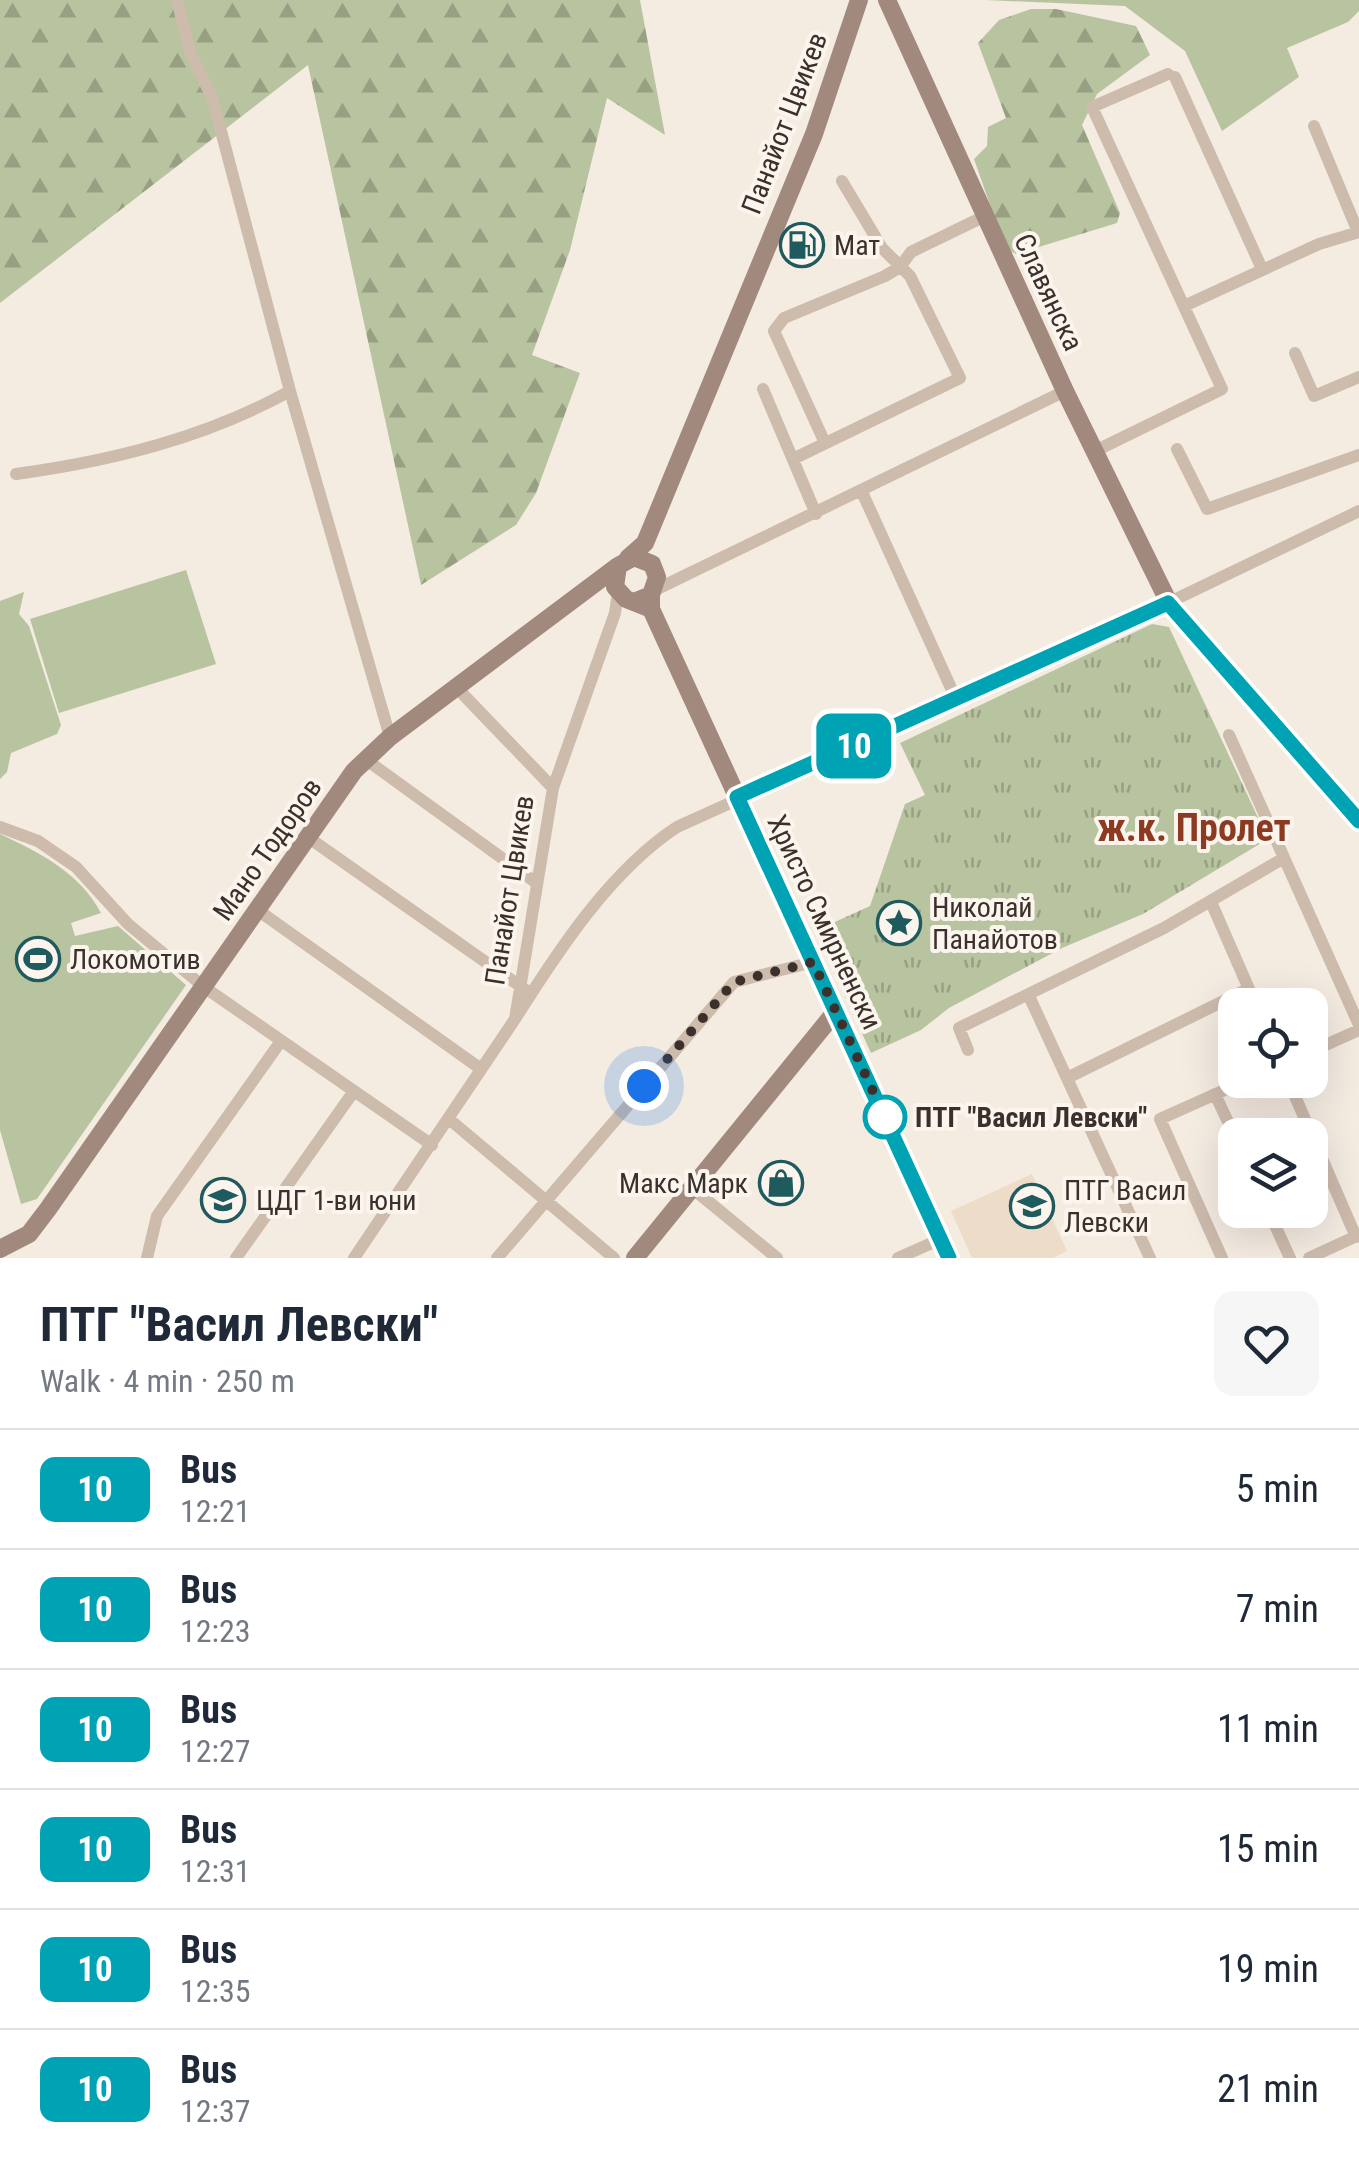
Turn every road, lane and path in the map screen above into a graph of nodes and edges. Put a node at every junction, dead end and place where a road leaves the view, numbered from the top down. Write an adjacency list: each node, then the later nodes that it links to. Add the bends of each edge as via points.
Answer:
1 (178, 0): 14 (street, via 212,97)
2 (859, 0): 27 (street, Панайот Цвикев, via 814,134 646,543)
3 (887, 0): 6 (street, Славянска)
4 (1314, 126): 7 (street)
5 (842, 180): 8 (street)
6 (984, 216): 8 (street, via 911,252); 15 (street, Славянска)
7 (1359, 232): 9 (street)
8 (900, 267): 16 (street, via 784,318 774,331); 16 (street, via 960,378)
9 (1262, 269): 10 (street); 10 (street, via 1172,75 1092,107)
10 (1184, 306): 18 (street, via 1222,389)
11 (1295, 353): 12 (street, via 1314,396)
12 (1359, 377)
13 (763, 388): 20 (street)
14 (290, 391): 21 (street, via 152,447); 32 (street)
15 (1065, 391): 18 (street, Славянска); 22 (street)
16 (824, 444): 20 (street)
17 (1177, 449): 19 (street, via 1207,509)
18 (1093, 452): 28 (street, Славянска)
19 (1359, 455)
20 (792, 459): 24 (street)
21 (16, 474)
22 (862, 492): 24 (street); 30 (street)
23 (1359, 510): 26 (street)
24 (816, 514): 27 (street)
25 (1359, 520): 26 (street)
26 (1332, 523): 28 (street)
27 (636, 585): 29 (street, Мано Тодоров); 34 (street, Панайот Цвикев, via 616,613); 35 (street, Христо Смирненски)
28 (1168, 603): 30 (street); 36 (street, Славянска)
29 (456, 686): 32 (street, Мано Тодоров); 34 (street)
30 (956, 699): 35 (street)
31 (1228, 734): 39 (street)
32 (390, 736): 33 (street, Мано Тодоров)
33 (365, 760): 38 (street, Мано Тодоров); 40 (street)
34 (553, 788): 40 (street, Панайот Цвикев)
35 (737, 797): 43 (street, Христо Смирненски); 46 (street, via 650,845)
36 (1359, 821)
37 (0, 827): 44 (street, via 38,841 76,867 128,924)
38 (309, 838): 42 (street, Мано Тодоров); 46 (street)
39 (1284, 858): 41 (street); 50 (street)
40 (536, 882): 46 (street, Панайот Цвикев)
41 (1211, 902): 45 (street); 47 (street)
42 (258, 911): 44 (street, Мано Тодоров); 54 (street)
43 (813, 962): 49 (street, Христо Смирненски); 63 (street, via 734,982)
44 (204, 987): 51 (street); 67 (street, Мано Тодоров)
45 (1248, 988)
46 (527, 990): 54 (street, Панайот Цвикев)
47 (1029, 996): 53 (street, via 959,1028); 55 (street)
48 (1218, 1004): 55 (street)
49 (836, 1011): 62 (street); 66 (street, Христо Смирненски)
50 (1359, 1027): 52 (street)
51 (281, 1040): 56 (street); 68 (street, via 156,1216)
52 (1328, 1043)
53 (968, 1050)
54 (481, 1068): 60 (street, Панайот Цвикев)
55 (1067, 1078): 77 (street)
56 (354, 1091): 61 (street); 69 (street)
57 (1216, 1094): 59 (street); 78 (street, via 1160,1119)
58 (1296, 1098): 65 (street)
59 (1227, 1118)
60 (449, 1119): 61 (street, Панайот Цвикев); 63 (street)
61 (432, 1145): 70 (street, Панайот Цвикев)
62 (692, 1188): 73 (street); 74 (street)
63 (544, 1201): 71 (street); 72 (street)
64 (1276, 1228): 79 (street)
65 (1358, 1236): 80 (street)
66 (941, 1239): 75 (street); 76 (street, Христо Смирненски)
67 (12, 1250)
68 (146, 1258)
69 (236, 1258)
70 (354, 1258)
71 (497, 1258)
72 (614, 1258)
73 (635, 1258)
74 (777, 1258)
75 (898, 1258)
76 (949, 1258)
77 (1150, 1258)
78 (1222, 1258)
79 (1290, 1258)
80 (1309, 1258)

